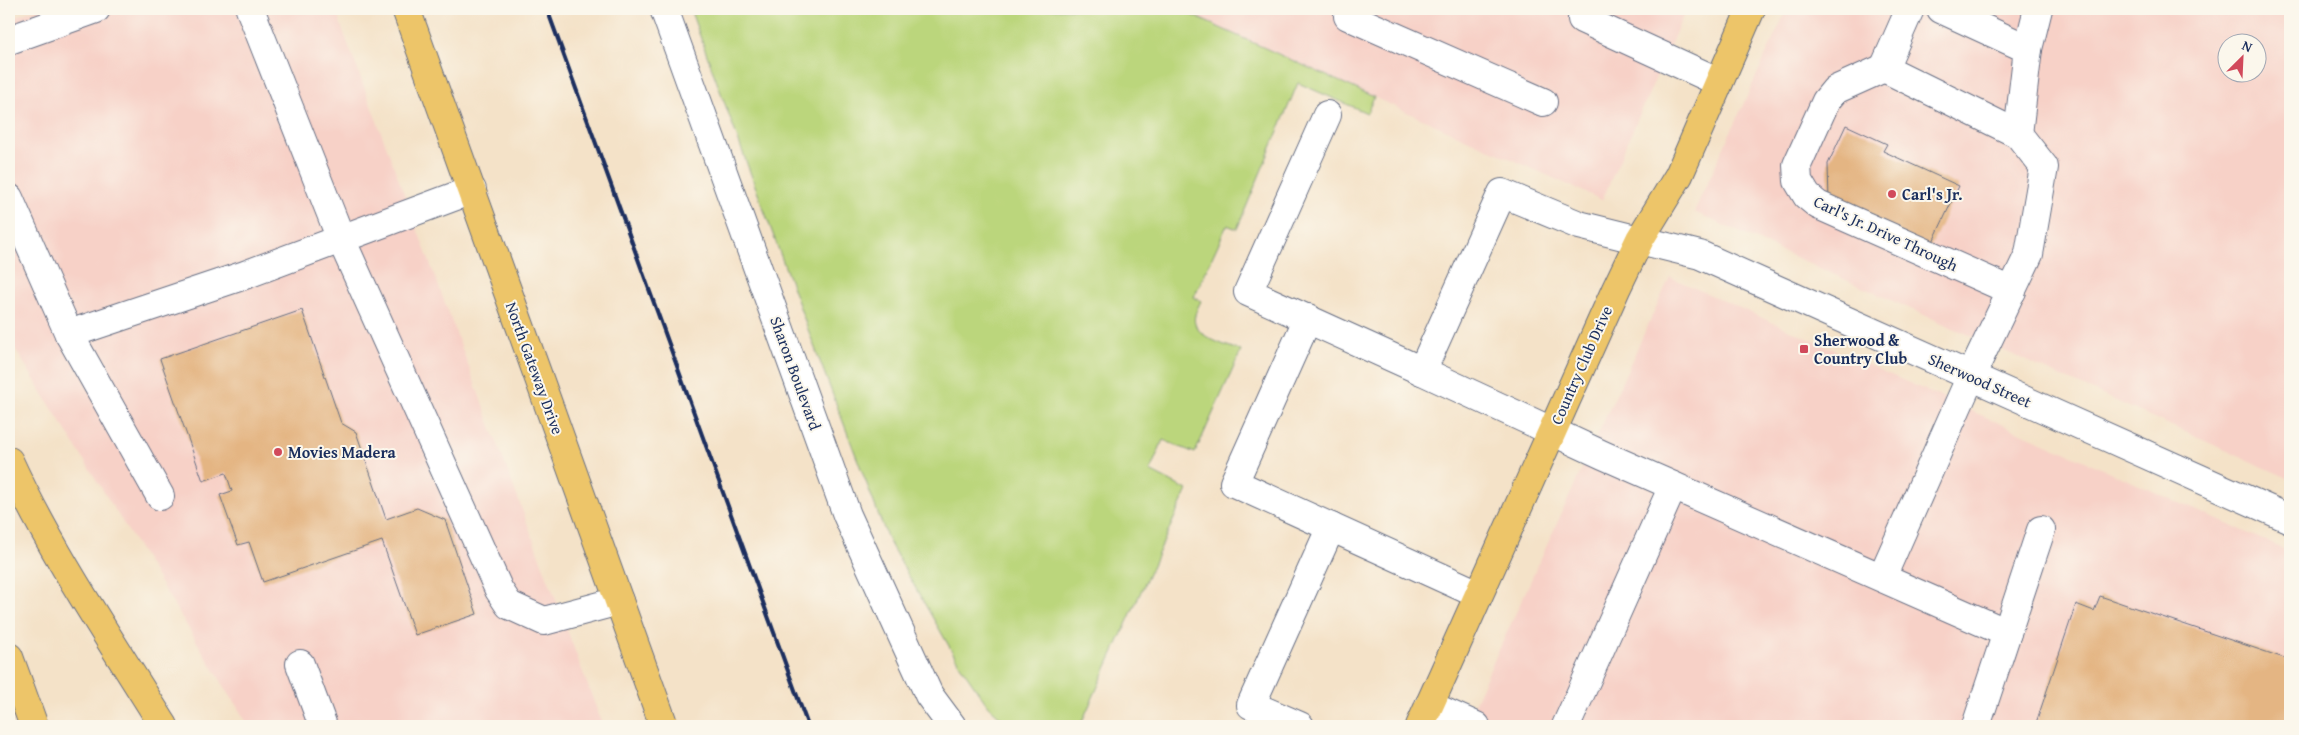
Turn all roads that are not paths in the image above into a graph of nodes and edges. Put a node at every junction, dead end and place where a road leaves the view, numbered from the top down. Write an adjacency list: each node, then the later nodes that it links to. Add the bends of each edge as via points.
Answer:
1 (96, 9): 11 (street)
2 (250, 9): 20 (street)
3 (406, 9): 18 (main road, North Gateway Drive)
4 (664, 9): 46 (street, Sharon Boulevard, via 847,515 929,695)
5 (1351, 9): 15 (street, via 1348,16)
6 (1587, 9): 14 (street, via 1582,19)
7 (1751, 9): 14 (main road, Country Club Drive)
8 (1910, 9): 13 (street)
9 (1941, 9): 12 (street)
10 (2038, 9): 12 (street)
11 (9, 40)
12 (2028, 49): 17 (street)
13 (1884, 68): 17 (street); 22 (street, Carl's Jr. Drive Through, via 1835,90 1826,101 1797,165 1798,181 1807,196 1818,205)
14 (1719, 82): 21 (main road, Country Club Drive, via 1679,176)
15 (1543, 102)
16 (1327, 115): 23 (street, via 1248,292)
17 (2018, 134): 22 (street, via 2044,167 2029,254)
18 (472, 190): 20 (street); 36 (main road, North Gateway Drive)
19 (9, 198): 24 (street)
20 (341, 239): 24 (street); 36 (street, via 499,590 510,605 544,621)
21 (1640, 239): 25 (street, Sherwood Street, via 1579,225 1502,193); 26 (street, Sherwood Street, via 1700,255); 27 (main road, Country Club Drive)
22 (2012, 291): 26 (street)
23 (1308, 318): 25 (street); 32 (street, via 1234,483)
24 (69, 334): 30 (street)
25 (1422, 371): 27 (street)
26 (1971, 376): 31 (street, Sherwood Street); 34 (street)
27 (1551, 431): 29 (street); 35 (main road, Country Club Drive)
28 (9, 461): 43 (main road, via 25,497 71,576)
29 (1673, 486): 34 (street); 49 (street)
30 (160, 496)
31 (2290, 520)
32 (1331, 527): 35 (street); 40 (street)
33 (2041, 530): 37 (street)
34 (1882, 577): 37 (street)
35 (1478, 594): 41 (main road, Country Club Drive)
36 (619, 601): 45 (main road, North Gateway Drive)
37 (2007, 633): 50 (street)
38 (9, 658): 42 (main road)
39 (300, 664): 44 (street)
40 (1246, 716): 47 (street)
41 (1424, 716): 48 (street)
42 (34, 726)
43 (164, 726)
44 (323, 726)
45 (664, 726)
46 (952, 726)
47 (1300, 726)
48 (1476, 726)
49 (1566, 726)
50 (1976, 726)

